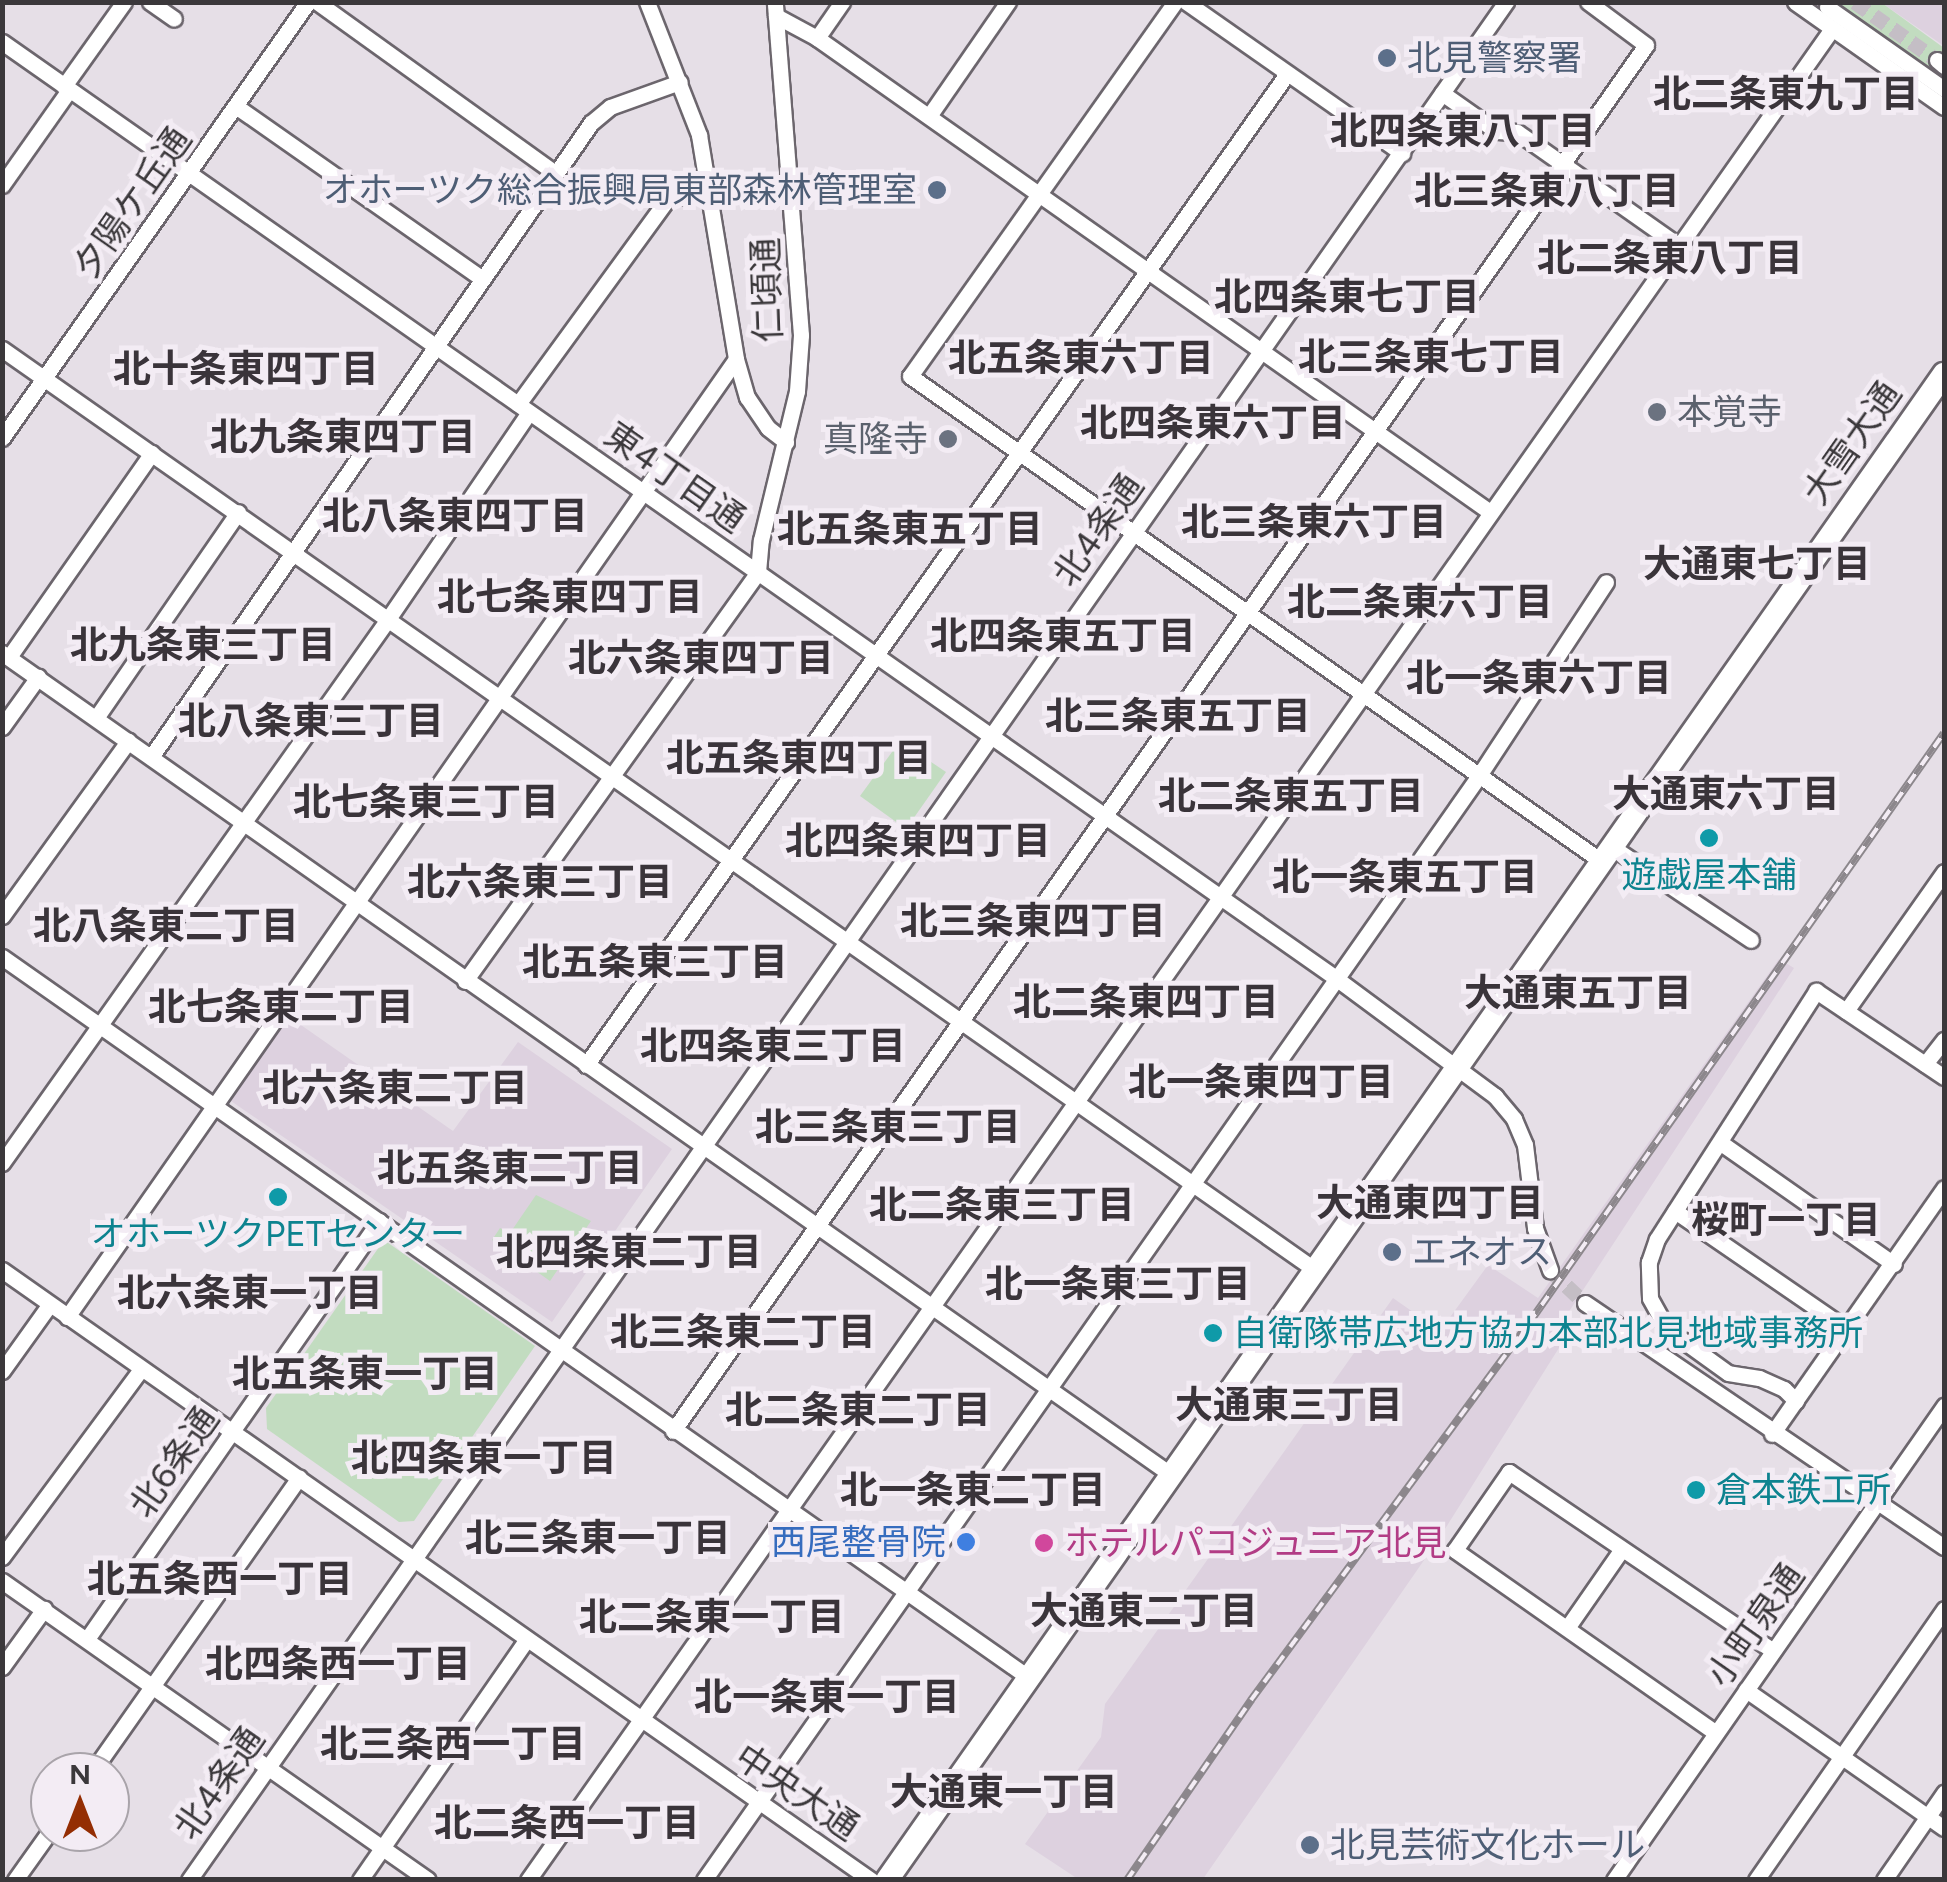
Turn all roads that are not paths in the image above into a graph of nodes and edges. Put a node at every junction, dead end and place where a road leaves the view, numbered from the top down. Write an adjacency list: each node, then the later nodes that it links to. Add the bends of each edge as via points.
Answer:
1 (124, 2): 21 (street)
2 (150, 2): 15 (street)
3 (308, 2): 24 (street, 夕陽ケ丘通)
4 (317, 2): 29 (street)
5 (647, 2): 20 (street)
6 (842, 2): 17 (street)
7 (1008, 2): 26 (street)
8 (1175, 2): 32 (street)
9 (1186, 2): 19 (street)
10 (1506, 2): 23 (street, 北4条通)
11 (1588, 2): 28 (street, via 1646,45)
12 (1795, 2): 16 (street)
13 (1827, 6): 22 (street)
14 (776, 9): 17 (street); 46 (street, 仁頃通, via 800,335)
15 (174, 19)
16 (1832, 30): 25 (street); 34 (street)
17 (817, 38): 26 (street)
18 (2, 42): 21 (street, 東4丁目通)
19 (1287, 74): 27 (street); 35 (street)
20 (680, 82): 29 (street, via 610,108); 33 (street, via 699,135)
21 (67, 88): 30 (street, 東4丁目通); 31 (street)
22 (1944, 88)
23 (1442, 93): 27 (street, 北4条通); 28 (street)
24 (237, 107): 30 (street, 夕陽ケ丘通); 36 (street)
25 (1944, 108)
26 (929, 116): 32 (street)
27 (1402, 153): 39 (street, 北4条通)
28 (1565, 166): 34 (street); 44 (street)
29 (555, 173): 36 (street)
30 (190, 174): 37 (street, 東4丁目通); 42 (street, 夕陽ケ丘通)
31 (2, 185)
32 (1038, 194): 35 (street); 47 (street, via 910,376)
33 (708, 195): 40 (street); 43 (street, via 669,197 656,211)
34 (1678, 245): 51 (street)
35 (1144, 271): 39 (street); 47 (street)
36 (482, 280): 37 (street)
37 (438, 347): 43 (street, 東4丁目通); 53 (street)
38 (2, 348): 42 (street)
39 (1260, 351): 44 (street); 52 (street, 北4条通)
40 (736, 358): 46 (street, via 747,396); 49 (street)
41 (1944, 374): 72 (highway, 大雪大通)
42 (44, 378): 45 (street, 夕陽ケ丘通); 48 (street)
43 (524, 408): 49 (street, 東4丁目通); 57 (street)
44 (1376, 434): 51 (street); 56 (street)
45 (2, 438)
46 (786, 442): 54 (street, 仁頃通)
47 (1017, 451): 52 (street); 59 (street)
48 (152, 452): 50 (street); 58 (street)
49 (644, 493): 54 (street, 東4丁目通); 62 (street)
50 (238, 512): 53 (street); 63 (street)
51 (1490, 512): 61 (street)
52 (1134, 532): 56 (street); 65 (street, 北4条通)
53 (296, 552): 57 (street); 67 (street)
54 (758, 572): 59 (street, 東4丁目通); 69 (street)
55 (1606, 582): 68 (street)
56 (1249, 614): 61 (street); 70 (street)
57 (388, 619): 62 (street); 71 (street)
58 (6, 655): 60 (street)
59 (874, 655): 65 (street, 東4丁目通); 73 (street)
60 (38, 677): 63 (street); 64 (street)
61 (1364, 695): 68 (street); 75 (street)
62 (500, 698): 69 (street); 76 (street)
63 (96, 718): 66 (street)
64 (2, 728)
65 (989, 737): 70 (street, 東4丁目通); 79 (street, 北4条通)
66 (128, 741): 67 (street); 77 (street)
67 (151, 757): 71 (street)
68 (1478, 777): 72 (street); 81 (street)
69 (614, 778): 73 (street); 82 (street)
70 (1104, 817): 75 (street, 東4丁目通); 84 (street)
71 (243, 822): 76 (street); 85 (street)
72 (1607, 854): 78 (street); 89 (highway, 大雪大通)
73 (730, 861): 79 (street); 88 (street)
74 (1944, 872): 83 (street)
75 (1220, 899): 81 (street, 東4丁目通); 91 (street)
76 (356, 903): 82 (street); 92 (street)
77 (2, 916)
78 (1751, 940)
79 (848, 941): 84 (street); 94 (street, 北4条通)
80 (2, 957): 85 (street)
81 (1337, 979): 89 (street, 東4丁目通); 96 (street)
82 (465, 981): 88 (street)
83 (1846, 1011): 87 (street); 93 (street, via 1816,991)
84 (961, 1022): 91 (street); 100 (street)
85 (101, 1025): 92 (street); 95 (street)
86 (1944, 1040): 87 (street)
87 (1925, 1064): 90 (street)
88 (586, 1065): 94 (street)
89 (1458, 1068): 103 (street, 東4丁目通, via 1495,1096 1520,1132); 104 (highway, 大雪大通)
90 (1944, 1077)
91 (1076, 1104): 96 (street); 107 (street)
92 (215, 1106): 99 (street); 108 (street)
93 (1721, 1144): 98 (street); 101 (street)
94 (702, 1146): 100 (street); 110 (street, 北4条通)
95 (2, 1163)
96 (1191, 1185): 104 (street); 113 (street)
97 (1944, 1188): 101 (street)
98 (1675, 1211): 109 (street); 114 (street, via 1649,1262 1650,1298 1667,1330 1728,1372 1759,1378)
99 (379, 1221): 110 (street); 117 (street, 北6条通)
100 (819, 1227): 107 (street); 116 (street)
101 (1894, 1264): 109 (street)
102 (2, 1270): 106 (street, 中央大通)
103 (1550, 1270)
104 (1316, 1271): 119 (highway, 大雪大通)
105 (1585, 1303): 118 (street)
106 (50, 1304): 108 (street, 中央大通); 112 (street)
107 (934, 1309): 113 (street); 122 (street)
108 (68, 1317): 111 (street, 中央大通)
109 (1846, 1329): 114 (street)
110 (559, 1348): 116 (street); 126 (street, 北4条通)
111 (141, 1369): 117 (street, 中央大通); 125 (street)
112 (2, 1370)
113 (1047, 1389): 119 (street); 128 (street)
114 (1796, 1401): 118 (street)
115 (1944, 1406): 121 (street, 小町泉通)
116 (673, 1431): 122 (street)
117 (232, 1434): 120 (street, 中央大通); 132 (street, 北6条通)
118 (1772, 1434): 121 (street)
119 (1173, 1476): 136 (highway, 大雪大通)
120 (300, 1478): 126 (street, 中央大通); 137 (street)
121 (1877, 1503): 123 (street); 134 (street, 小町泉通)
122 (789, 1510): 128 (street); 139 (street)
123 (1944, 1547)
124 (1622, 1549): 131 (street); 131 (street, via 1510,1472 1455,1550); 134 (street)
125 (2, 1557)
126 (412, 1558): 133 (street, 中央大通); 143 (street, 北4条通)
127 (2, 1581): 129 (street)
128 (904, 1592): 136 (street); 145 (street)
129 (44, 1609): 132 (street); 135 (street)
130 (1944, 1609): 142 (street)
131 (1568, 1628): 140 (street)
132 (87, 1640): 137 (street)
133 (526, 1640): 139 (street, 中央大通); 148 (street)
134 (1773, 1652): 138 (street, 小町泉通)
135 (2, 1667)
136 (1030, 1679): 157 (highway, 大雪大通)
137 (154, 1687): 141 (street); 143 (street)
138 (1746, 1690): 140 (street, 小町泉通); 142 (street)
139 (641, 1720): 145 (street, 中央大通); 154 (street)
140 (1716, 1734): 158 (street, 小町泉通)
141 (107, 1752)
142 (1843, 1756): 146 (street); 159 (street)
143 (267, 1766): 148 (street); 151 (street, 北4条通)
144 (1944, 1793): 146 (street)
145 (758, 1804): 155 (street); 156 (street, 中央大通)
146 (1928, 1817): 147 (street); 160 (street)
147 (1944, 1828)
148 (382, 1847): 152 (street); 153 (street)
149 (35, 1852): 150 (street)
150 (15, 1880)
151 (190, 1880)
152 (360, 1880)
153 (428, 1880)
154 (528, 1880)
155 (704, 1880)
156 (871, 1880)
157 (887, 1880)
158 (1614, 1880)
159 (1756, 1880)
160 (1884, 1880)

